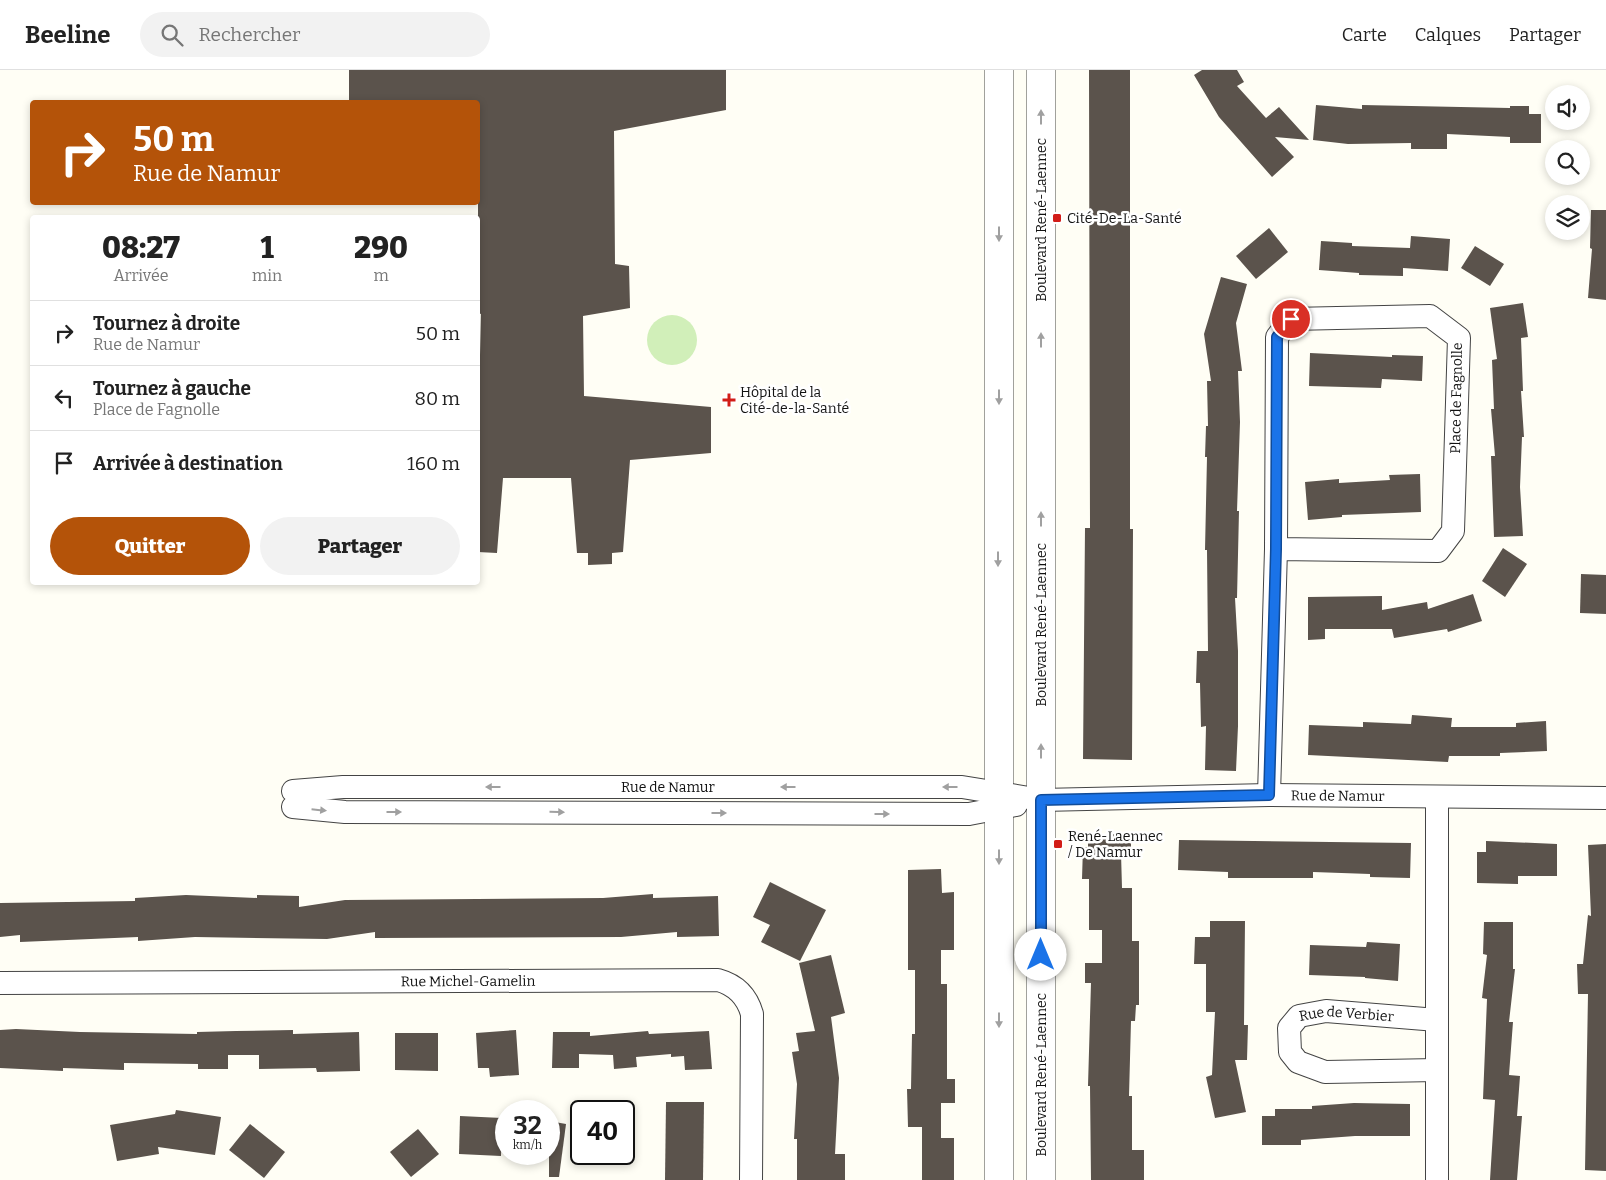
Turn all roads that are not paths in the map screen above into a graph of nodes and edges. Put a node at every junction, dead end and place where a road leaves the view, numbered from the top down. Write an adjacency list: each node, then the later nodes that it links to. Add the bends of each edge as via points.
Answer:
1 (999, 70): 8 (street, one-way to 8)
2 (1041, 70): 9 (street, Boulevard René-Laennec, one-way to 2)
3 (1276, 549): 3 (street, Place de Fagnolle, via 1277,337 1291,319 1430,316 1458,338 1453,531 1438,551); 4 (street, Place de Fagnolle)
4 (1269, 795): 5 (street, Rue de Namur); 9 (street, Rue de Namur)
5 (1437, 796): 6 (street, Rue de Namur); 11 (street)
6 (1606, 798)
7 (293, 799): 8 (street, Rue de Namur, via 343,787 970,787)
8 (998, 800): 9 (street, Rue de Namur); 14 (street, one-way to 14)
9 (1041, 800): 15 (street, Boulevard René-Laennec)
10 (0, 983): 13 (street, Rue Michel-Gamelin, via 718,980 738,989 752,1014)
11 (1437, 1020): 12 (street); 12 (street, Rue de Verbier, via 1326,1011 1299,1016 1289,1028 1290,1052 1298,1062 1325,1072)
12 (1437, 1070): 16 (street)
13 (752, 1180)
14 (999, 1180)
15 (1041, 1180)
16 (1437, 1180)

